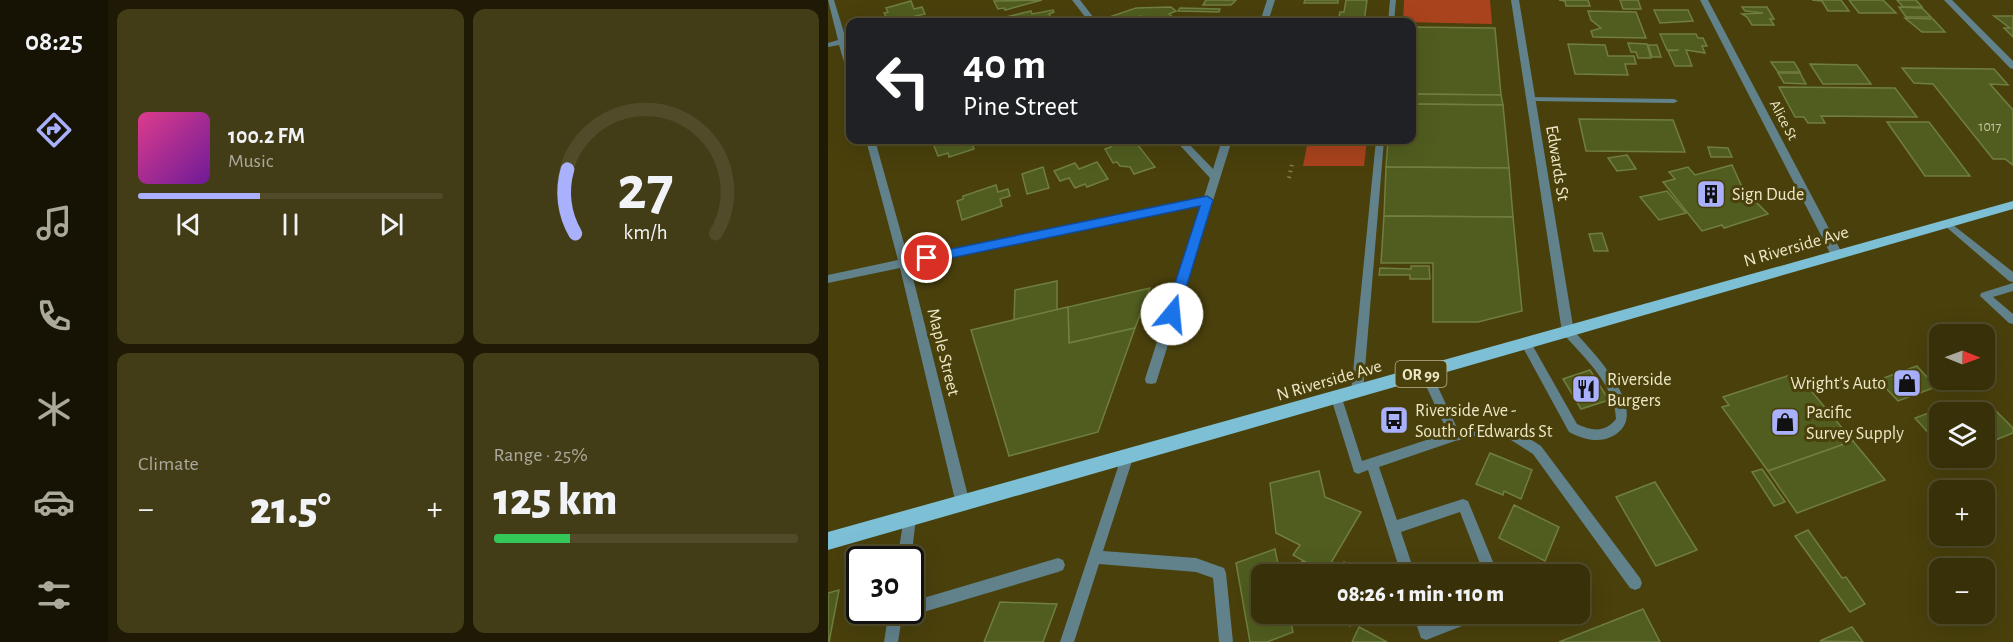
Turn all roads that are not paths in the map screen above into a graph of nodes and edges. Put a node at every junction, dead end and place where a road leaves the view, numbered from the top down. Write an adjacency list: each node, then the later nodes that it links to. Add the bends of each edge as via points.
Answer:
1 (830, 0): 11 (street)
2 (1076, 0): 8 (street)
3 (1271, 0): 9 (street)
4 (1393, 0): 10 (lane)
5 (1515, 0): 15 (street, Edwards St)
6 (1704, 0): 25 (street, Alice St)
7 (1948, 0): 14 (street)
8 (1090, 18)
9 (1265, 18)
10 (1391, 18)
11 (843, 41): 12 (street); 13 (street)
12 (828, 45)
13 (846, 53)
14 (2013, 66)
15 (1531, 99): 16 (lane); 31 (street, Edwards St)
16 (1674, 101)
17 (871, 144): 26 (street, Maple Street)
18 (1184, 144): 21 (street)
19 (1226, 144): 21 (street)
20 (1380, 144): 35 (lane)
21 (1215, 177): 22 (street)
22 (1207, 200): 26 (street); 34 (street)
23 (2013, 205): 24 (main road, N Riverside Ave / OR 99)
24 (1948, 224): 25 (main road, N Riverside Ave / OR 99); 27 (lane)
25 (1837, 255): 31 (main road, N Riverside Ave / OR 99)
26 (904, 263): 28 (street); 40 (street, Maple Street)
27 (2013, 278)
28 (828, 279)
29 (2013, 287): 30 (lane, via 1984,296)
30 (2013, 320)
31 (1568, 332): 32 (main road, N Riverside Ave / OR 99); 32 (lane, via 1594,362 1620,404 1622,420 1608,435 1585,434 1573,428)
32 (1526, 344): 33 (main road, N Riverside Ave / OR 99)
33 (1426, 373): 35 (main road, N Riverside Ave / OR 99); 37 (lane)
34 (1151, 379)
35 (1357, 392): 36 (main road, N Riverside Ave / OR 99)
36 (1337, 398): 38 (main road, N Riverside Ave / OR 99); 39 (lane, via 1358,468)
37 (1455, 436): 39 (lane); 49 (lane, via 1498,428 1537,450)
38 (1127, 458): 40 (main road, N Riverside Ave / OR 99); 45 (lane)
39 (1372, 464): 42 (lane)
40 (963, 504): 41 (main road, N Riverside Ave / OR 99)
41 (910, 518): 43 (main road, N Riverside Ave / OR 99); 44 (lane)
42 (1393, 528): 46 (lane); 47 (lane, via 1463,506)
43 (828, 541)
44 (906, 546)
45 (1095, 557): 55 (lane); 56 (lane, via 1196,566 1219,573)
46 (1405, 564)
47 (1487, 564)
48 (1058, 565): 50 (lane)
49 (1635, 583)
50 (924, 605)
51 (896, 624): 54 (lane)
52 (1423, 624): 53 (lane, via 1426,633)
53 (1449, 624)
54 (891, 642)
55 (1067, 642)
56 (1226, 642)

